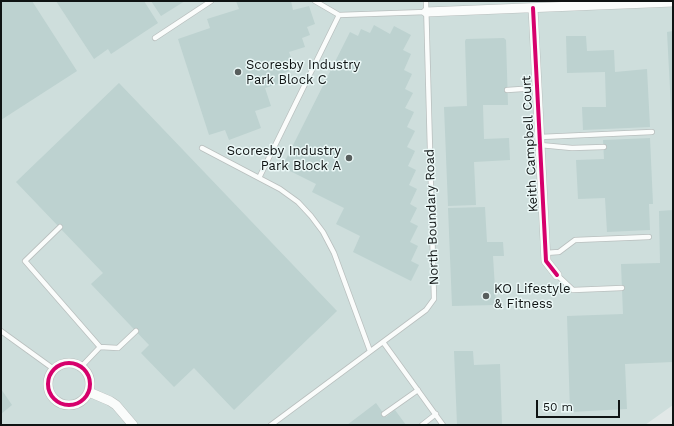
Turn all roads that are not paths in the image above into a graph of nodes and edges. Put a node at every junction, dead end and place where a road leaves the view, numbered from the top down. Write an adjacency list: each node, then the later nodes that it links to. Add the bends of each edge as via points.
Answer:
1 (211, 1): 8 (lane)
2 (315, 1): 7 (lane)
3 (426, 1): 6 (lane, North Boundary Road)
4 (673, 2): 5 (street)
5 (533, 8): 6 (street); 9 (street, Keith Campbell Court)
6 (426, 12): 7 (lane); 23 (lane, North Boundary Road, via 434,299 429,307)
7 (339, 14): 15 (lane)
8 (155, 38)
9 (537, 88): 10 (lane); 12 (street, Keith Campbell Court)
10 (507, 90)
11 (652, 132): 12 (lane)
12 (540, 141): 13 (lane, via 572,148); 18 (street, Keith Campbell Court)
13 (604, 147)
14 (202, 148): 15 (lane)
15 (259, 178): 25 (lane, via 298,202 329,241)
16 (60, 227): 24 (lane, via 25,261)
17 (648, 237): 18 (lane, via 575,240 559,252)
18 (545, 253): 19 (street, Keith Campbell Court, via 546,262)
19 (557, 275): 20 (lane, via 573,290)
20 (622, 288)
21 (136, 331): 24 (lane, via 118,348)
22 (1, 332): 27 (lane)
23 (383, 342): 25 (lane, North Boundary Road); 28 (lane)
24 (100, 347): 26 (lane)
25 (370, 351): 33 (lane, North Boundary Road)
26 (81, 367): 27 (street, via 70,363); 29 (street, via 89,377)
27 (55, 370): 29 (street, via 51,375 49,388 52,396 60,403 74,405 86,398)
28 (418, 390): 30 (lane); 31 (lane)
29 (89, 392): 32 (street, via 116,405)
30 (384, 414)
31 (436, 414): 34 (lane); 35 (lane)
32 (133, 425)
33 (271, 425)
34 (422, 425)
35 (443, 425)

